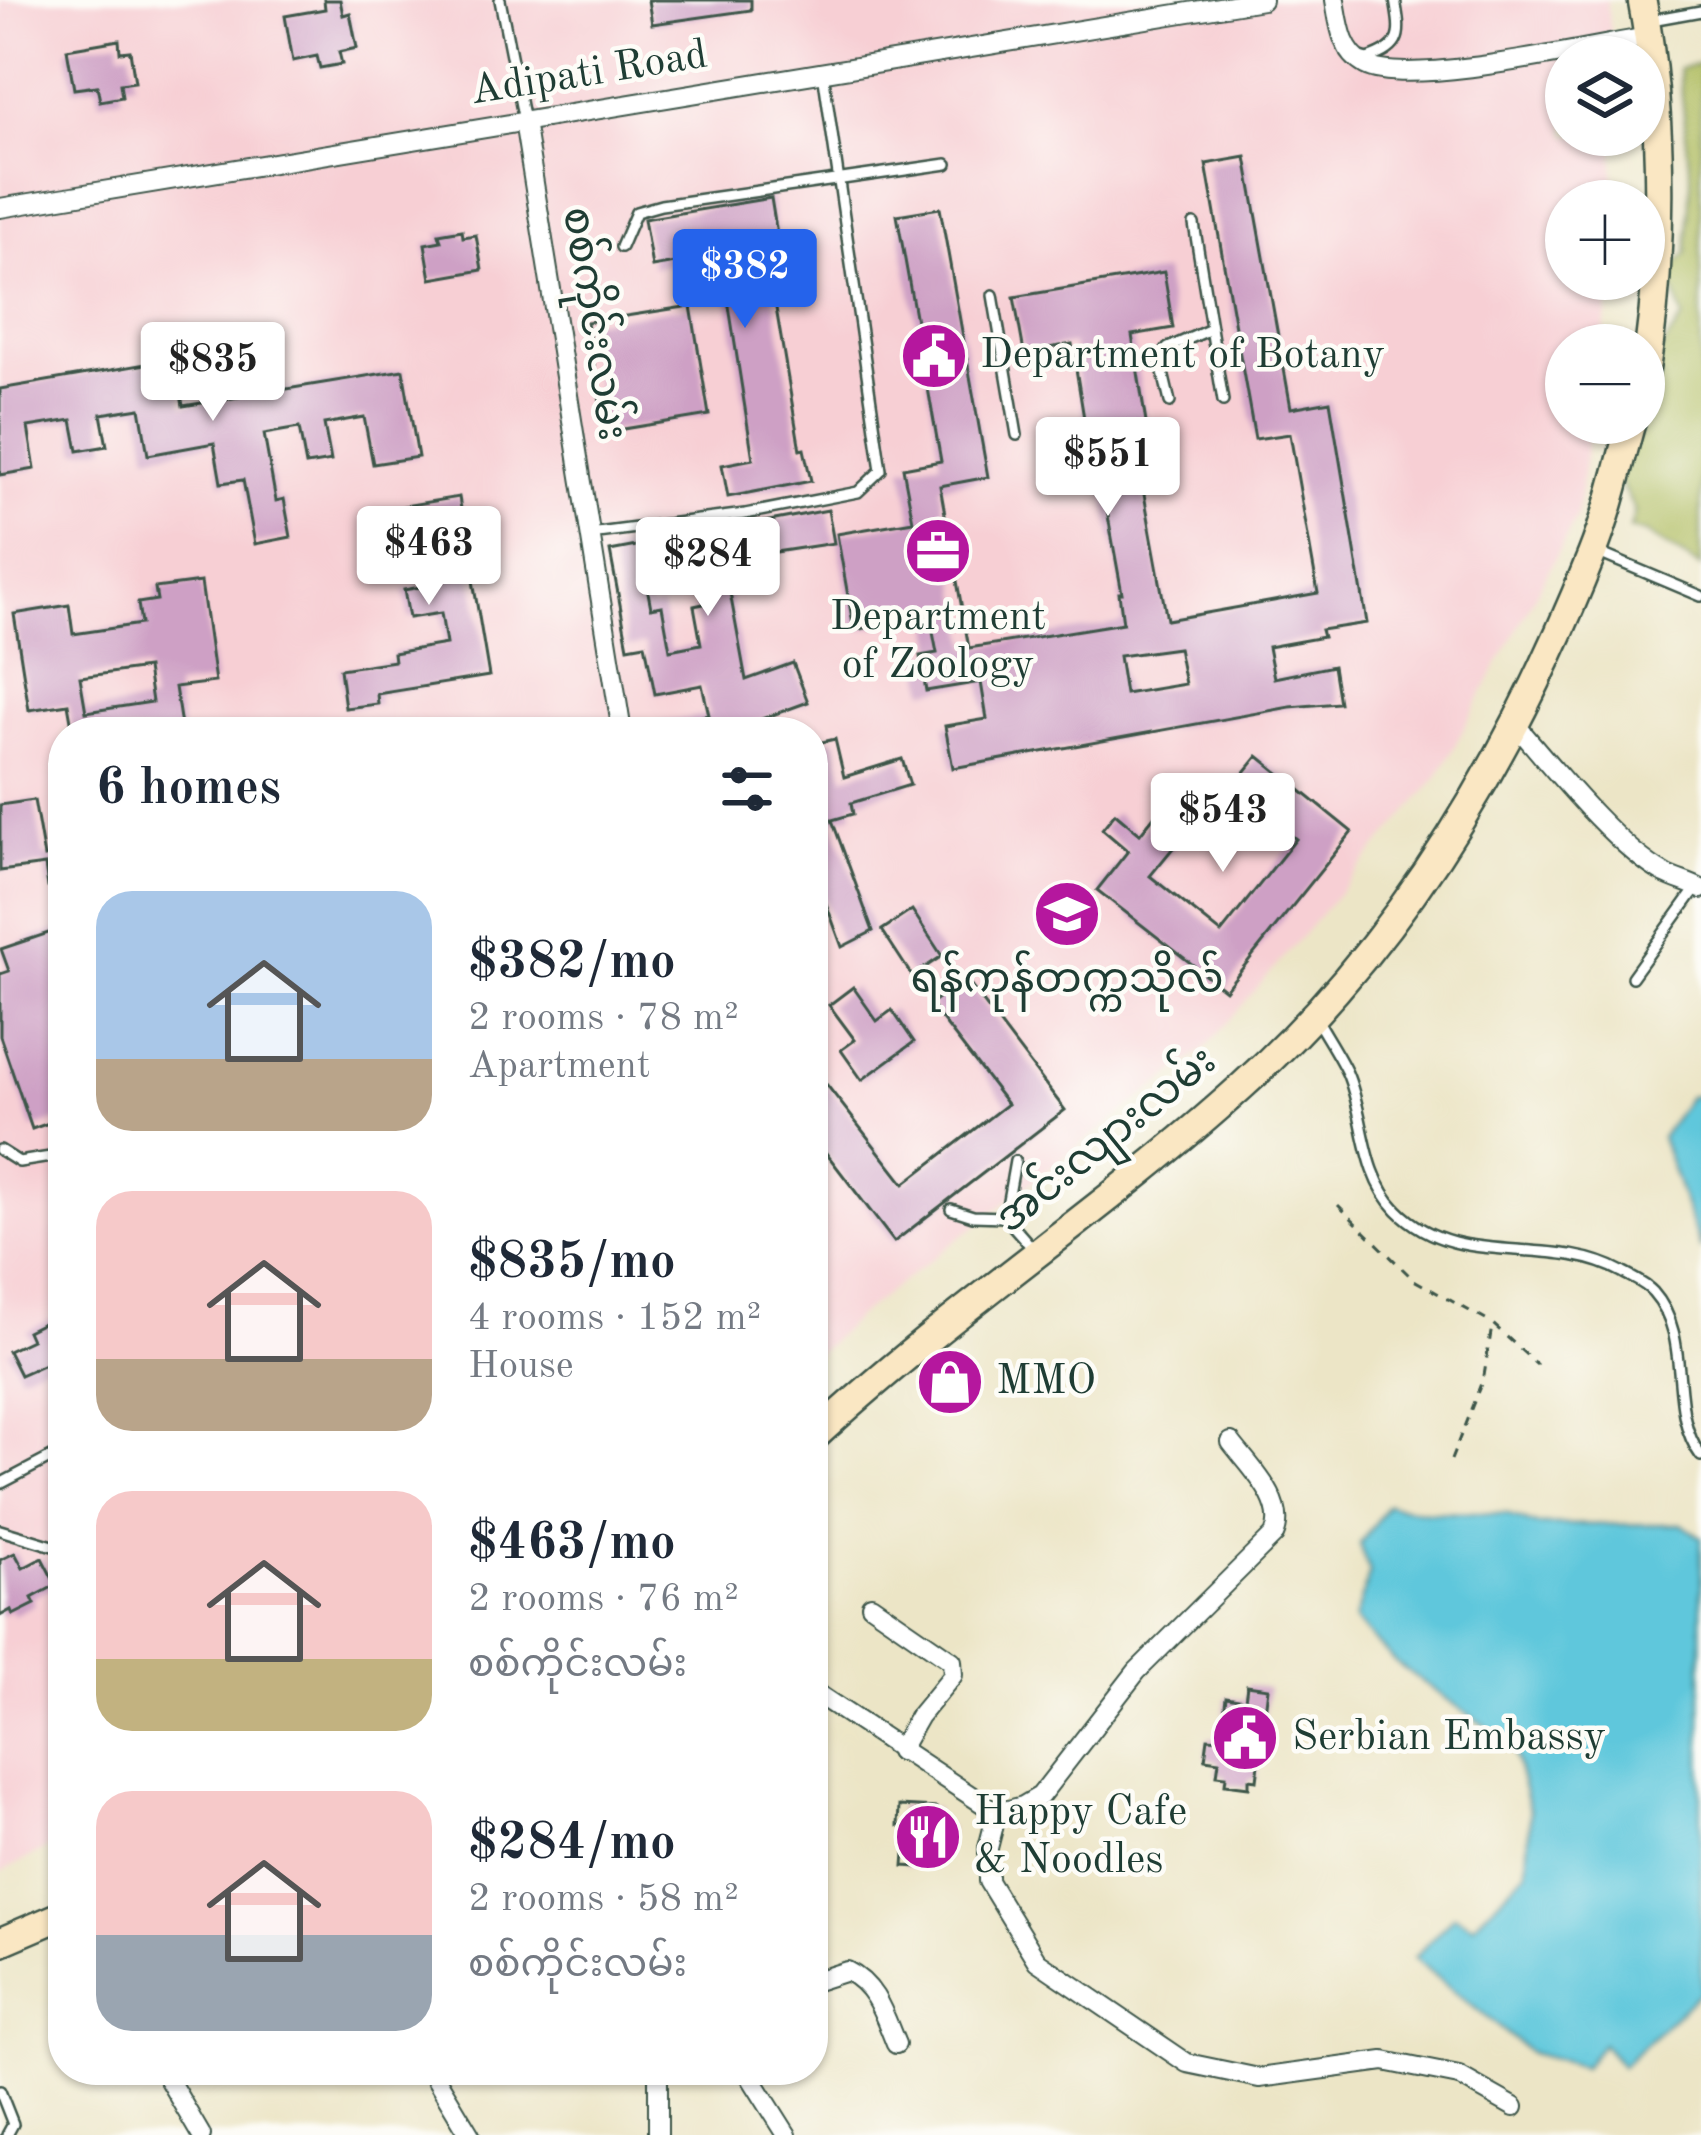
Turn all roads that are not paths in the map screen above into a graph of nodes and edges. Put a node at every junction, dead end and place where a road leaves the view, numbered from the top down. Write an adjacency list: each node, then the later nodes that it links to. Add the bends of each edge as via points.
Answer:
1 (500, 0): 9 (lane, စစ်ကိုင်းလမ်း)
2 (1262, 0): 8 (street, Adipati Road)
3 (1335, 0): 7 (street)
4 (1395, 0): 7 (lane, via 1397,44 1368,59)
5 (1701, 11): 6 (lane)
6 (1645, 19): 7 (street, via 1412,73 1365,65); 16 (main road, via 1658,160)
7 (1349, 51)
8 (824, 72): 9 (street, Adipati Road); 11 (lane)
9 (524, 121): 12 (street, Adipati Road); 22 (street, စစ်ကိုင်းလမ်း)
10 (947, 164): 11 (lane)
11 (838, 180): 14 (lane, via 636,212); 22 (lane, via 881,470 858,492)
12 (0, 208)
13 (1195, 224): 17 (lane)
14 (621, 247)
15 (993, 296): 20 (lane)
16 (1649, 324)
17 (1211, 329): 18 (lane); 19 (lane, via 1168,348 1160,360)
18 (1222, 401)
19 (1170, 402)
20 (1017, 435)
21 (1625, 444): 23 (main road, အင်းလျားလမ်း)
22 (590, 534): 25 (street, စစ်ကိုင်းလမ်း)
23 (1594, 550): 24 (lane); 26 (main road, အင်းလျားလမ်း)
24 (1701, 596)
25 (620, 717)
26 (1515, 724): 27 (street, via 1630,845 1663,873); 29 (main road, အင်းလျားလမ်း, via 1463,822)
27 (1699, 888): 28 (lane)
28 (1632, 977)
29 (1315, 1017): 35 (main road, အင်းလျားလမ်း, via 1240,1089); 38 (lane, via 1346,1073 1377,1178 1414,1225 1479,1249 1568,1253 1651,1288 1676,1341 1691,1443)
30 (0, 1150): 31 (lane, via 20,1162)
31 (48, 1157)
32 (1015, 1161): 34 (lane)
33 (951, 1209): 34 (lane)
34 (1004, 1217): 35 (lane)
35 (1037, 1253): 36 (main road, အင်းလျားလမ်း)
36 (828, 1425)
37 (1232, 1442): 46 (street, via 1275,1504 1274,1535 1137,1671 1040,1796)
38 (1701, 1456)
39 (48, 1459): 40 (lane)
40 (0, 1484)
41 (0, 1530): 42 (lane)
42 (48, 1545)
43 (871, 1606): 45 (street, via 952,1660 953,1675)
44 (828, 1701): 45 (street)
45 (899, 1751): 46 (street)
46 (997, 1814): 56 (street, via 988,1881 1036,1960 1187,2062 1259,2078 1384,2061 1459,2076)
47 (48, 1921): 48 (main road)
48 (0, 1942)
49 (828, 1977): 50 (street, via 847,1971 861,1978)
50 (896, 2044)
51 (172, 2085): 58 (street)
52 (440, 2085): 59 (street)
53 (658, 2085): 60 (street)
54 (755, 2085): 61 (street)
55 (0, 2092): 57 (lane, via 13,2124)
56 (1514, 2107)
57 (7, 2135)
58 (201, 2135)
59 (470, 2135)
60 (658, 2135)
61 (787, 2135)

